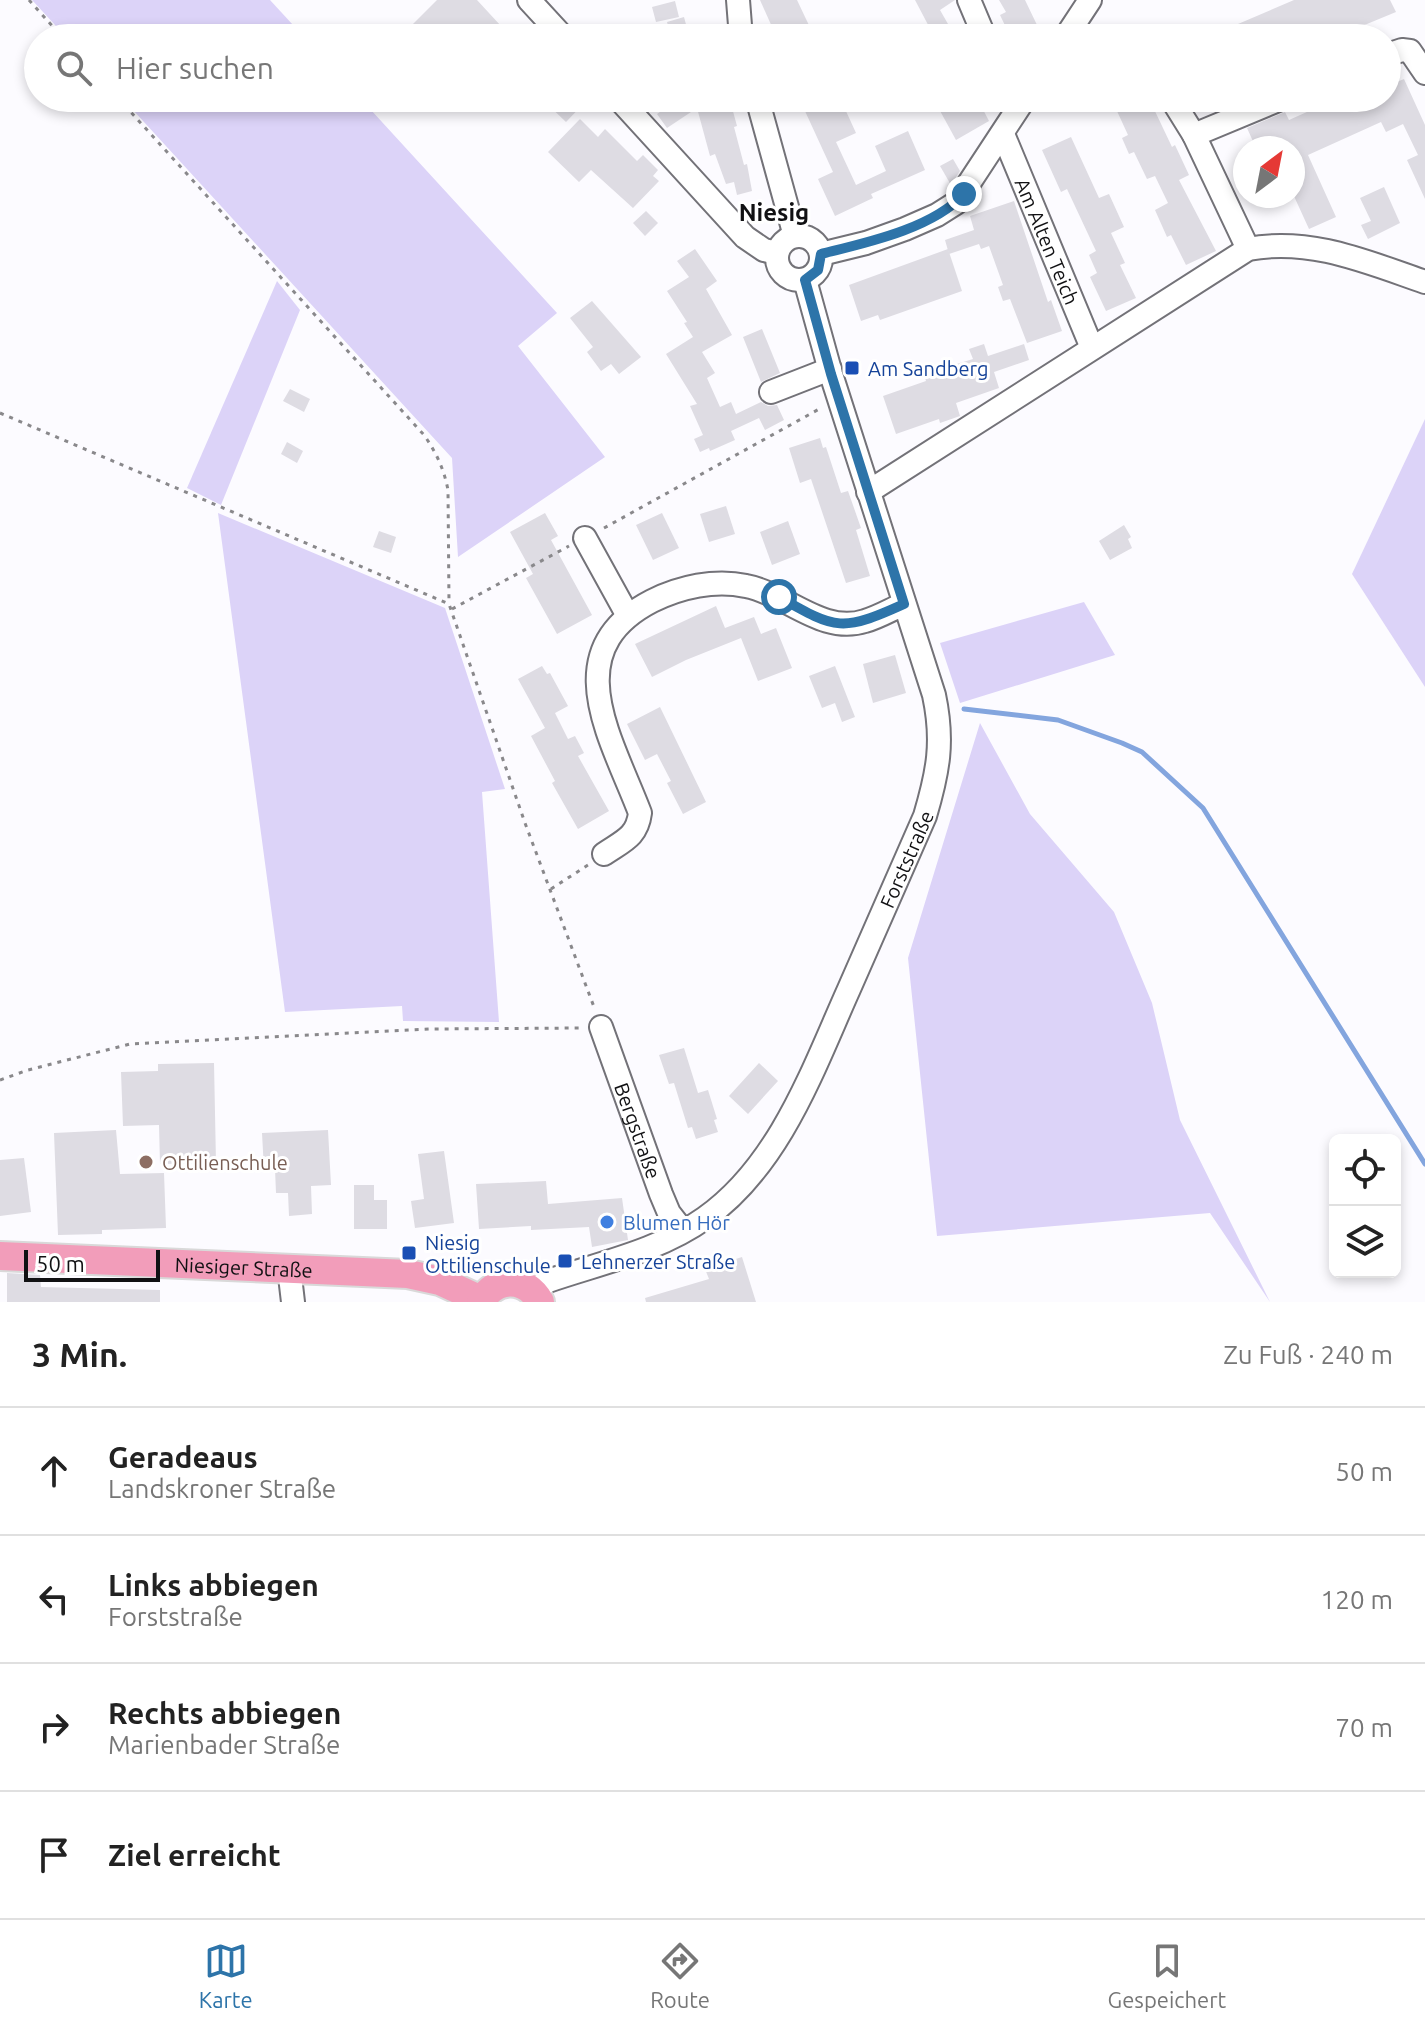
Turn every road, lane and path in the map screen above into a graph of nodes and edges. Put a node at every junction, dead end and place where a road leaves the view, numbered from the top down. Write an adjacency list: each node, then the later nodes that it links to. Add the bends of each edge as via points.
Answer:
1 (29, 0): 6 (path)
2 (529, 0): 7 (street)
3 (738, 0): 8 (street)
4 (969, 0): 9 (street)
5 (1090, 0): 10 (street)
6 (50, 24)
7 (551, 24)
8 (740, 24)
9 (979, 24)
10 (1074, 24)
11 (1401, 50): 12 (street, via 1410,51)
12 (1425, 73)
13 (131, 112): 35 (path, via 434,449 448,490)
14 (631, 112): 23 (street, via 745,237)
15 (761, 112): 21 (street)
16 (1016, 112): 19 (street)
17 (1180, 112): 20 (street)
18 (1249, 112): 20 (street)
19 (1003, 134): 24 (street, via 964,194 947,209 866,243); 27 (street, Am Alten Teich)
20 (1194, 135): 22 (street)
21 (795, 236): 23 (street); 24 (street, via 812,240)
22 (1248, 249): 26 (street, via 1274,244 1328,250); 27 (street)
23 (777, 253): 25 (street, via 786,277)
24 (821, 254): 25 (street, via 818,270)
25 (805, 280): 28 (street, Forststraße)
26 (1425, 282)
27 (1092, 348): 32 (street)
28 (830, 369): 29 (street); 30 (street, Forststraße)
29 (771, 392)
30 (839, 399): 32 (street, Forststraße); 33 (path)
31 (0, 413): 35 (path)
32 (868, 492): 34 (street, Forststraße)
33 (585, 538): 35 (path); 36 (street)
34 (904, 604): 36 (street, via 864,622 845,624 818,619 747,586 717,583 665,594); 41 (street, Forststraße, via 938,715 940,757 925,816 788,1119 725,1201)
35 (450, 607): 38 (path)
36 (628, 616): 37 (street, via 606,644 597,664 596,686 640,813 638,828)
37 (604, 854): 38 (path)
38 (550, 890): 39 (path)
39 (601, 1027): 40 (path, via 431,1029 130,1044); 41 (street, Bergstraße, via 661,1194)
40 (0, 1080)
41 (683, 1231): 44 (street, Forststraße, via 649,1248 548,1281)
42 (0, 1256): 43 (main road, Niesiger Straße)
43 (289, 1268): 45 (main road, Niesiger Straße, via 408,1274 440,1281); 46 (street)
44 (536, 1297): 45 (main road, Niesiger Straße, via 515,1282 505,1282)
45 (481, 1301)
46 (293, 1302)

